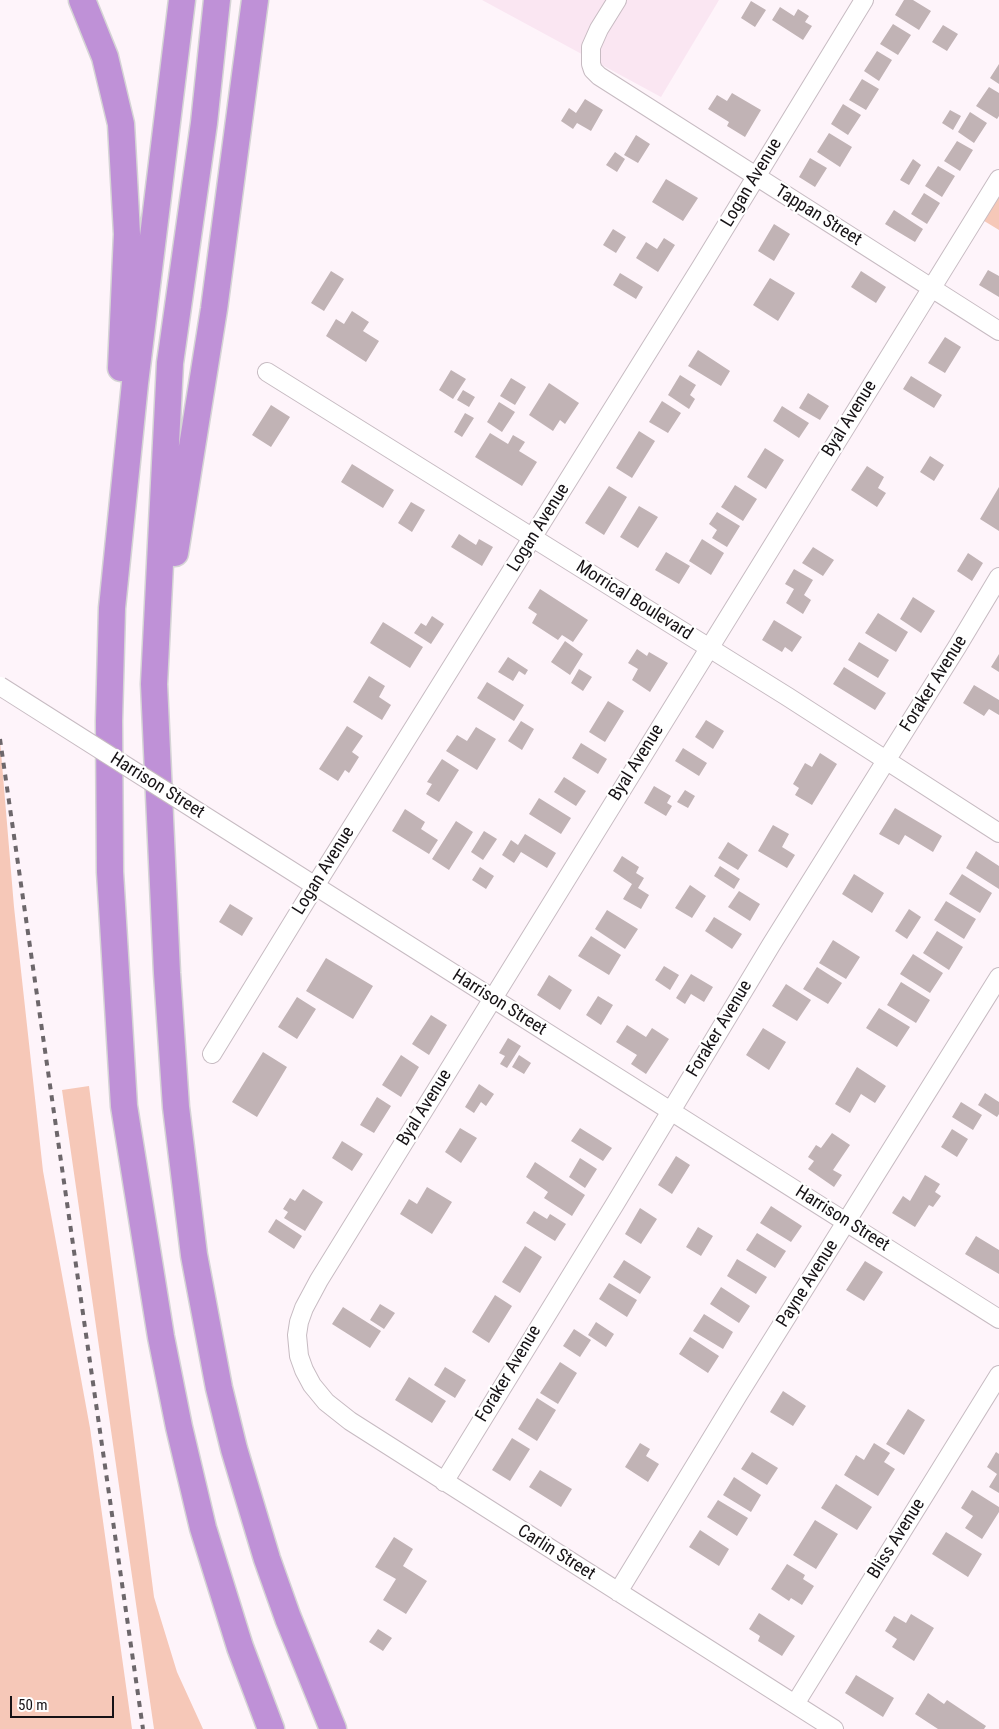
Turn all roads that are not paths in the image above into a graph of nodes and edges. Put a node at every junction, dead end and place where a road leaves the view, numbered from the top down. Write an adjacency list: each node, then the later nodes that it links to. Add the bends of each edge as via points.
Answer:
1 (82, 0): 14 (highway, via 105,56 121,124 126,216)
2 (182, 0): 14 (highway, via 135,383)
3 (217, 0): 16 (highway, via 204,123 170,363)
4 (255, 0): 16 (highway, via 214,309)
5 (617, 0): 7 (street, Tappan Street, via 591,47 593,70)
6 (864, 0): 7 (street, Logan Avenue)
7 (756, 176): 9 (street, Tappan Street); 12 (street, Logan Avenue)
8 (999, 179): 9 (street, Byal Avenue)
9 (931, 287): 10 (street, Tappan Street); 15 (street, Byal Avenue)
10 (999, 330)
11 (267, 372): 12 (street, Morrical Boulevard)
12 (533, 537): 15 (street, Morrical Boulevard); 20 (street, Logan Avenue)
13 (999, 577): 18 (street, Foraker Avenue)
14 (112, 608): 32 (highway, via 110,872 124,1106 161,1337 190,1478 240,1647)
15 (708, 648): 18 (street, Morrical Boulevard); 22 (street, Byal Avenue)
16 (154, 684): 33 (highway, via 176,1108 194,1255 220,1388 248,1499 288,1618)
17 (0, 686): 20 (street, Harrison Street, bridge)
18 (886, 760): 19 (street, Morrical Boulevard); 24 (street, Foraker Avenue)
19 (999, 833)
20 (315, 886): 22 (street, Harrison Street); 23 (street, Logan Avenue)
21 (999, 977): 25 (street, Payne Avenue)
22 (492, 999): 24 (street, Harrison Street); 27 (street, Byal Avenue, via 319,1280 299,1322)
23 (212, 1054)
24 (670, 1112): 25 (street, Harrison Street); 29 (street, Foraker Avenue)
25 (847, 1222): 26 (street, Harrison Street); 30 (street, Payne Avenue)
26 (999, 1319)
27 (299, 1356): 29 (street, Carlin Street, via 312,1386 326,1402)
28 (999, 1375): 31 (street, Bliss Avenue)
29 (444, 1482): 30 (street, Carlin Street)
30 (618, 1592): 31 (street, Carlin Street)
31 (795, 1704): 34 (street, Carlin Street)
32 (272, 1729)
33 (333, 1729)
34 (834, 1729)

